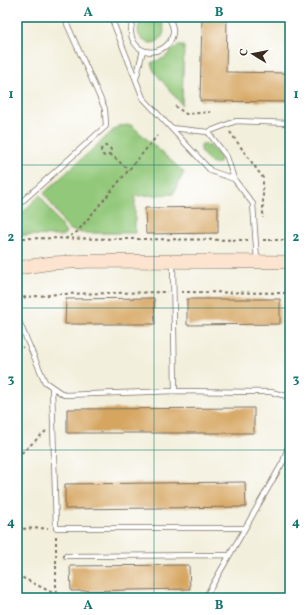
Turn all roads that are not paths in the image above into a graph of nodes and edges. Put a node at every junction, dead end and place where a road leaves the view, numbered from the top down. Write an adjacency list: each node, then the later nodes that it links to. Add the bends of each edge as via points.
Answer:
1 (111, 17): 7 (lane)
2 (122, 17): 4 (lane)
3 (168, 17): 6 (lane, via 173,32 168,44 157,51)
4 (135, 19): 6 (lane, via 131,34 133,41)
5 (67, 24): 12 (lane, via 105,109 106,126)
6 (143, 50): 7 (lane)
7 (136, 79): 9 (lane, via 143,98)
8 (290, 123): 10 (lane, via 236,121)
9 (171, 128): 10 (lane); 11 (lane, via 211,171)
10 (208, 132): 11 (lane, via 228,157)
11 (234, 179): 14 (lane, via 253,204)
12 (17, 206)
13 (173, 260): 14 (main road); 16 (main road, via 84,261); 19 (lane)
14 (257, 262): 15 (main road)
15 (290, 262)
16 (17, 268)
17 (17, 317): 18 (lane, via 45,382)
18 (52, 387): 19 (lane, via 64,395); 22 (lane, via 56,528)
19 (175, 391): 20 (lane, via 270,392)
20 (290, 397)
21 (290, 441): 22 (lane, via 283,462)
22 (244, 528): 23 (lane)
23 (229, 555): 24 (lane); 25 (lane)
24 (66, 556)
25 (205, 598)

